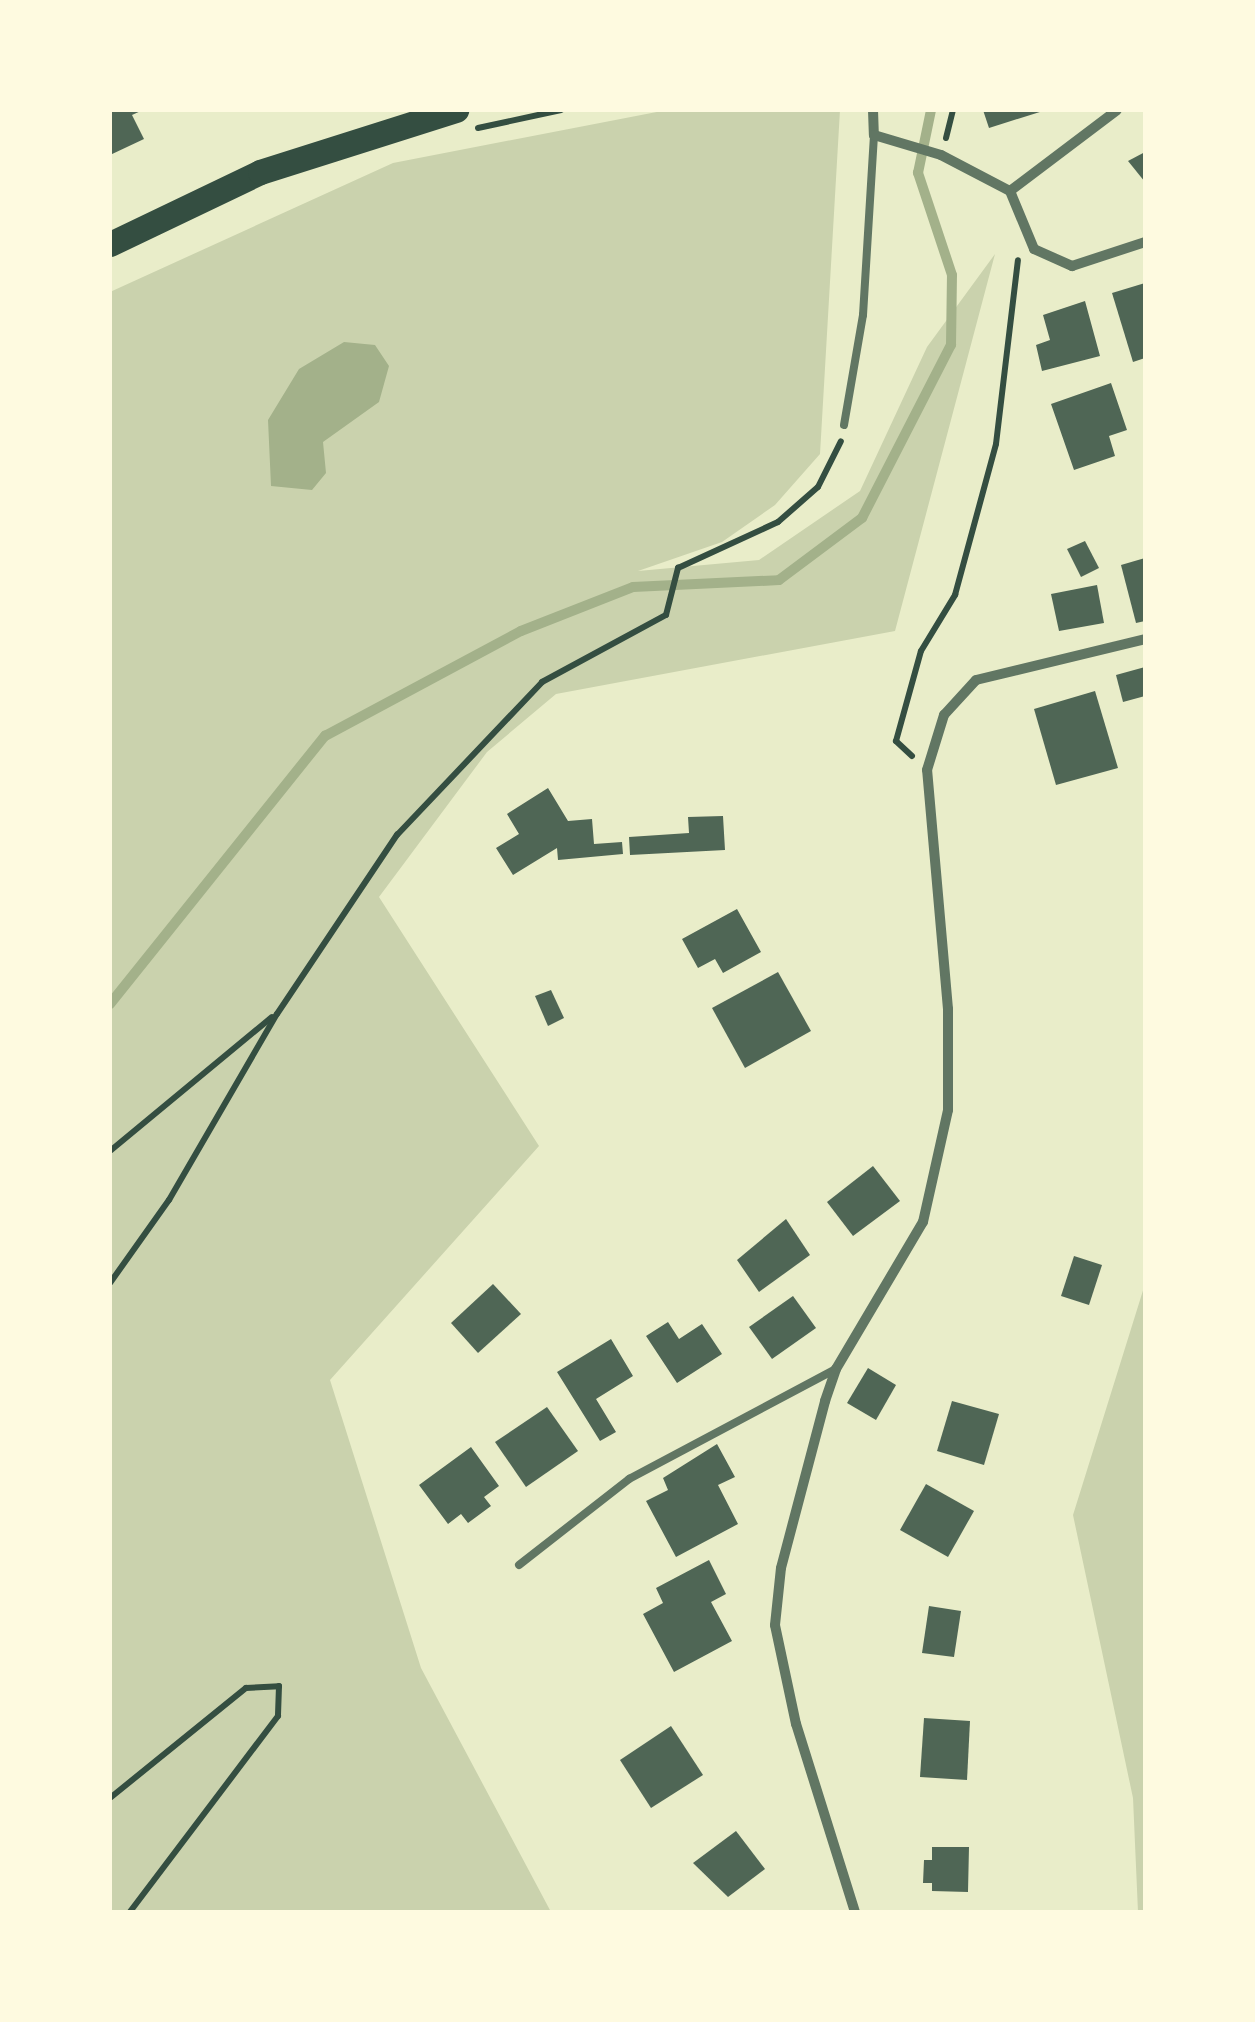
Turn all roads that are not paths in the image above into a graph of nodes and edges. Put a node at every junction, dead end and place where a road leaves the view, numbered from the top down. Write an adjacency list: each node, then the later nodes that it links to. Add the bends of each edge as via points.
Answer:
1 (456, 110): 4 (main road)
2 (873, 110): 5 (street)
3 (1118, 110): 6 (street)
4 (421, 114): 8 (main road, via 260,172)
5 (874, 135): 6 (street, via 941,154); 9 (lane, via 863,315)
6 (1010, 192): 7 (street, via 1034,249 1072,266)
7 (1145, 242)
8 (110, 244)
9 (844, 425)
10 (1145, 639): 11 (street, via 976,680 944,715 927,770 948,1009 948,1110 923,1222)
11 (836, 1369): 12 (lane, via 629,1478); 13 (street, via 782,1568 775,1625 796,1724)
12 (519, 1564)
13 (855, 1912)

